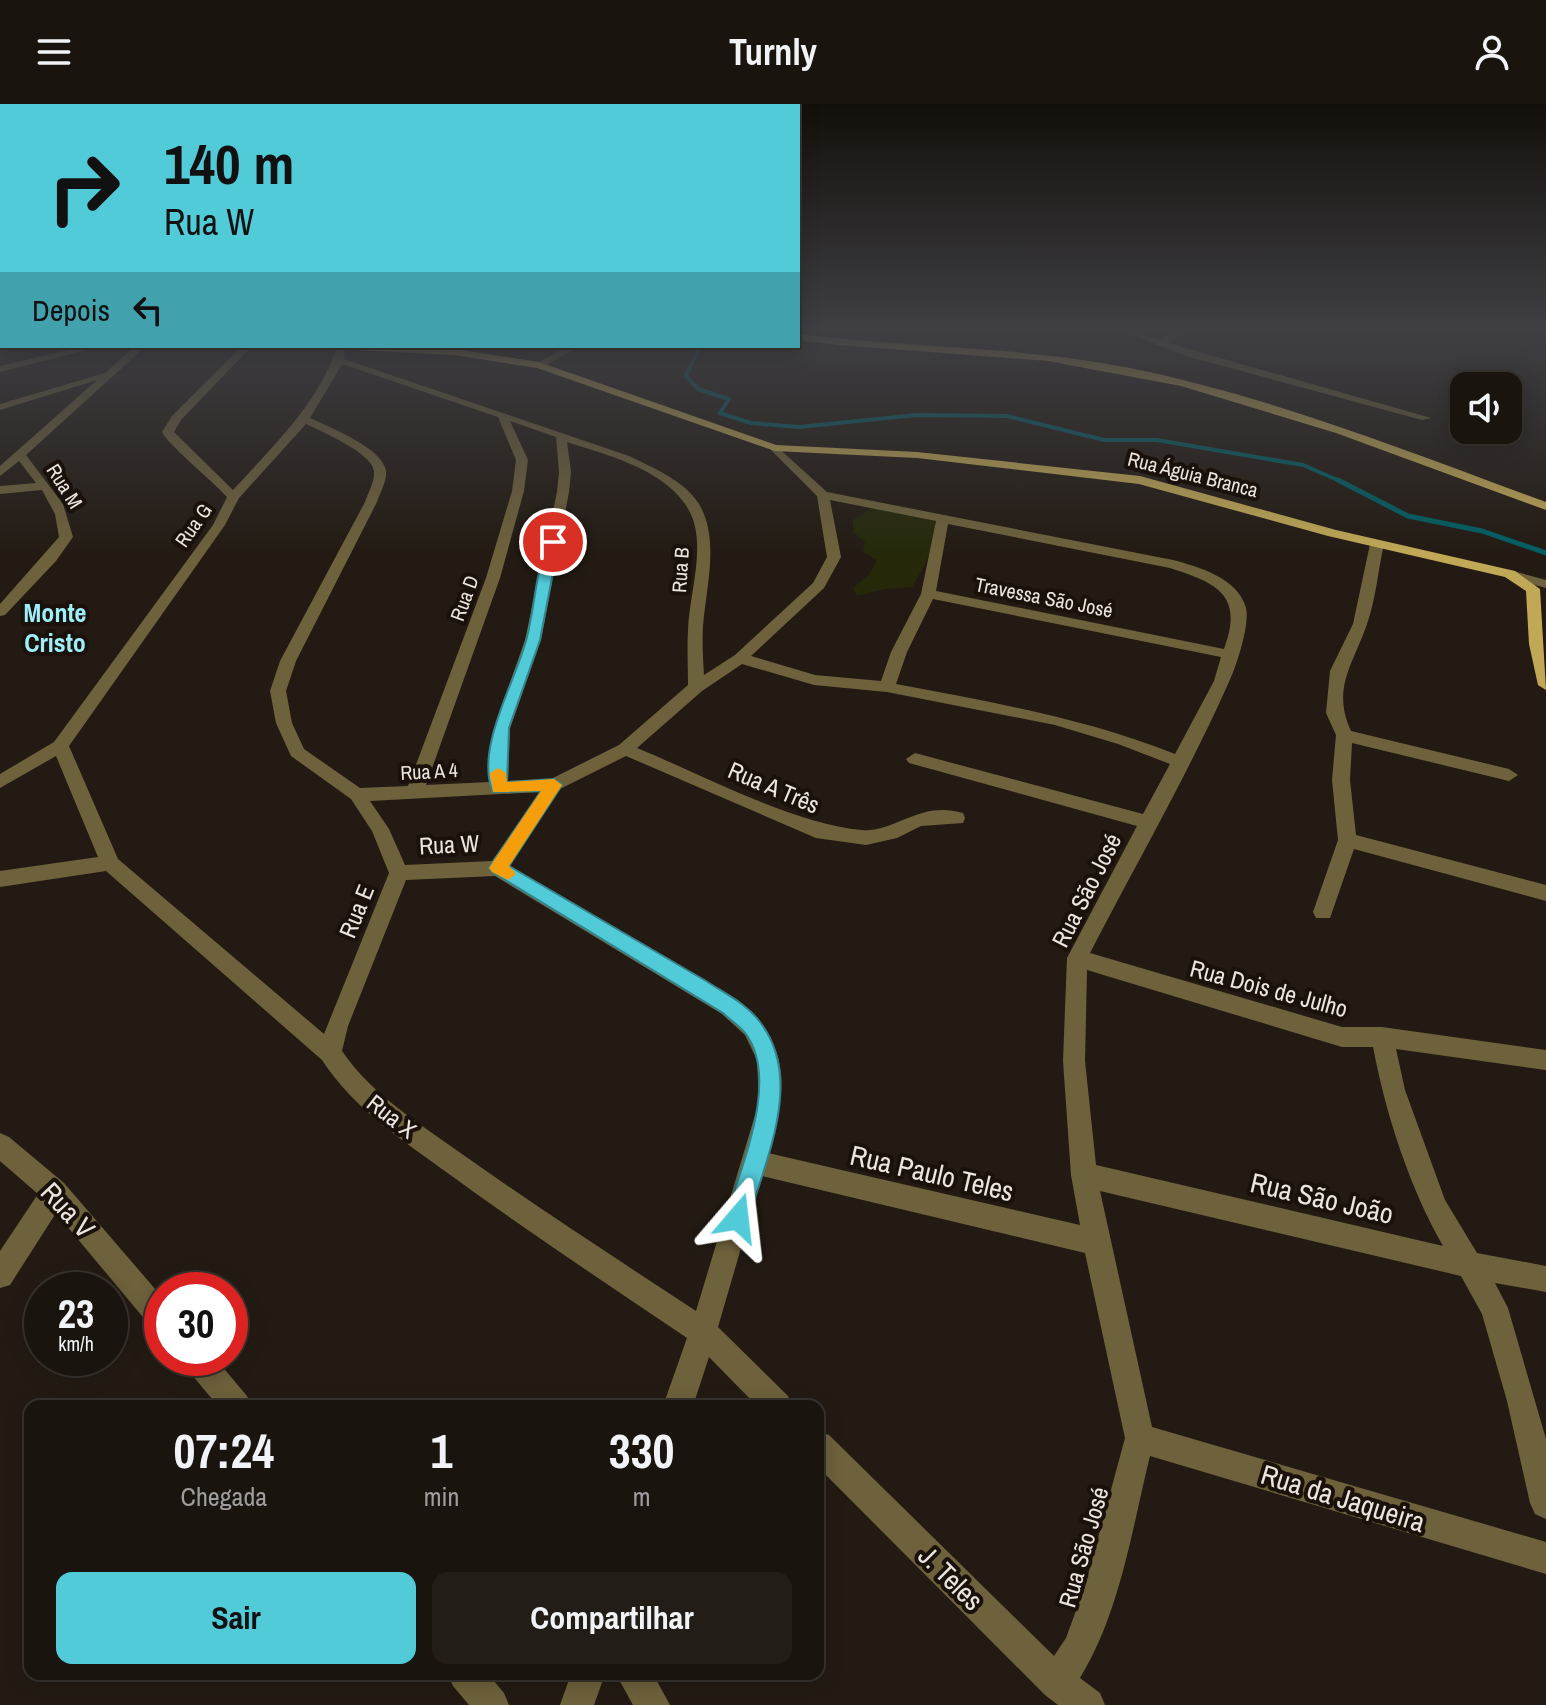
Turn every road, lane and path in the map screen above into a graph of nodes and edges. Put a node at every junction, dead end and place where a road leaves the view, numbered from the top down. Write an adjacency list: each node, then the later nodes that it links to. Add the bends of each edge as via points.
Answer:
1 (75, 405): 15 (street)
2 (189, 405): 20 (street, Rua G, via 176,418 170,438)
3 (313, 405): 8 (street)
4 (470, 405): 9 (street, Rua B)
5 (652, 405): 14 (main road, Rua Águia Branca)
6 (1257, 405): 21 (main road)
7 (1378, 405): 10 (street)
8 (305, 416): 12 (street); 13 (street)
9 (503, 417): 11 (street, Rua B); 42 (street, Rua D, via 522,460 518,491 493,578)
10 (1426, 418)
11 (561, 435): 31 (street, Rua B, via 645,468 669,481 693,505 703,551); 41 (street, via 563,492 533,640 502,728)
12 (341, 437): 13 (street, via 311,438); 43 (street, via 376,461 380,474 278,691 297,752)
13 (277, 448): 20 (street)
14 (775, 448): 19 (street); 23 (main road, Rua Águia Branca, via 917,455 1110,475)
15 (21, 456): 16 (street); 17 (street, Rua M)
16 (0, 472)
17 (45, 486): 18 (street); 26 (street, Rua M, via 62,516 66,537)
18 (0, 490)
19 (823, 495): 22 (street, Rua São José); 29 (street, Rua A 4, via 834,557 819,585)
20 (233, 497): 34 (street, Rua G, via 219,525)
21 (1546, 506)
22 (943, 518): 25 (street); 28 (street, Rua São José, via 1207,575 1233,594 1239,607 1236,637)
23 (1377, 544): 24 (main road, Rua Águia Branca, via 1510,574); 33 (street, via 1360,624 1338,671 1334,713)
24 (1540, 586): 27 (main road)
25 (928, 594): 28 (street, Travessa São José); 32 (street)
26 (0, 612)
27 (1542, 645): 30 (main road)
28 (1227, 654): 37 (street, Rua São José, via 1222,681)
29 (740, 658): 31 (street, Rua A 4); 32 (street, via 814,680)
30 (1546, 685)
31 (696, 687): 35 (street, Rua A 4)
32 (887, 687): 37 (street, via 1057,720)
33 (1344, 735): 38 (street); 46 (street, via 1341,780)
34 (60, 746): 39 (street); 47 (street, Rua X)
35 (625, 749): 40 (street, Rua A 4); 44 (street, Rua A Três, via 816,831 866,838 918,819)
36 (915, 759): 45 (street)
37 (1180, 762): 45 (street, Rua São José)
38 (1509, 775)
39 (0, 782)
40 (554, 785): 41 (street, Rua A 4); 48 (street, Rua W)
41 (499, 788): 42 (street, Rua A 4)
42 (415, 792): 43 (street, Rua A 4)
43 (357, 795): 49 (street, Rua E, via 380,829)
44 (956, 818)
45 (1150, 823): 53 (street, Rua São José)
46 (1347, 840): 51 (street); 52 (street)
47 (110, 863): 50 (street); 55 (street, Rua X)
48 (498, 868): 49 (street, Rua W); 58 (street, via 699,987 753,1028 768,1060 771,1102)
49 (399, 873): 55 (street, Rua E)
50 (0, 879)
51 (1546, 893)
52 (1323, 912)
53 (1077, 958): 54 (street, Rua Dois de Julho, via 1342,1037); 59 (street, Rua São José, via 1074,1061)
54 (1382, 1037): 56 (street, Rua Dois de Julho); 62 (street, via 1413,1152 1435,1207)
55 (330, 1053): 66 (street, Rua X, via 349,1081 381,1110)
56 (1546, 1060)
57 (0, 1145): 60 (street, Rua V)
58 (755, 1162): 61 (street, Rua Paulo Teles); 66 (street)
59 (1084, 1175): 61 (street, Rua São José); 62 (street, Rua São João)
60 (55, 1192): 63 (street); 65 (street, Rua V)
61 (1096, 1242): 71 (street, Rua São José)
62 (1469, 1265): 64 (street, Rua São João); 73 (street, via 1494,1308)
63 (0, 1275)
64 (1546, 1279)
65 (144, 1297)
66 (703, 1332): 69 (street); 70 (street)
67 (211, 1376): 68 (street)
68 (232, 1400)
69 (680, 1400)
70 (772, 1400)
71 (1140, 1438): 74 (street, Rua da Jaqueira); 78 (street, Rua São José, via 1101,1586 1079,1648)
72 (824, 1452): 78 (street, J. Teles)
73 (1546, 1503)
74 (1546, 1558)
75 (470, 1680): 79 (street)
76 (586, 1680): 80 (street)
77 (637, 1680): 81 (street)
78 (1057, 1683): 82 (street, J. Teles)
79 (492, 1705)
80 (577, 1705)
81 (653, 1705)
82 (1088, 1705)

